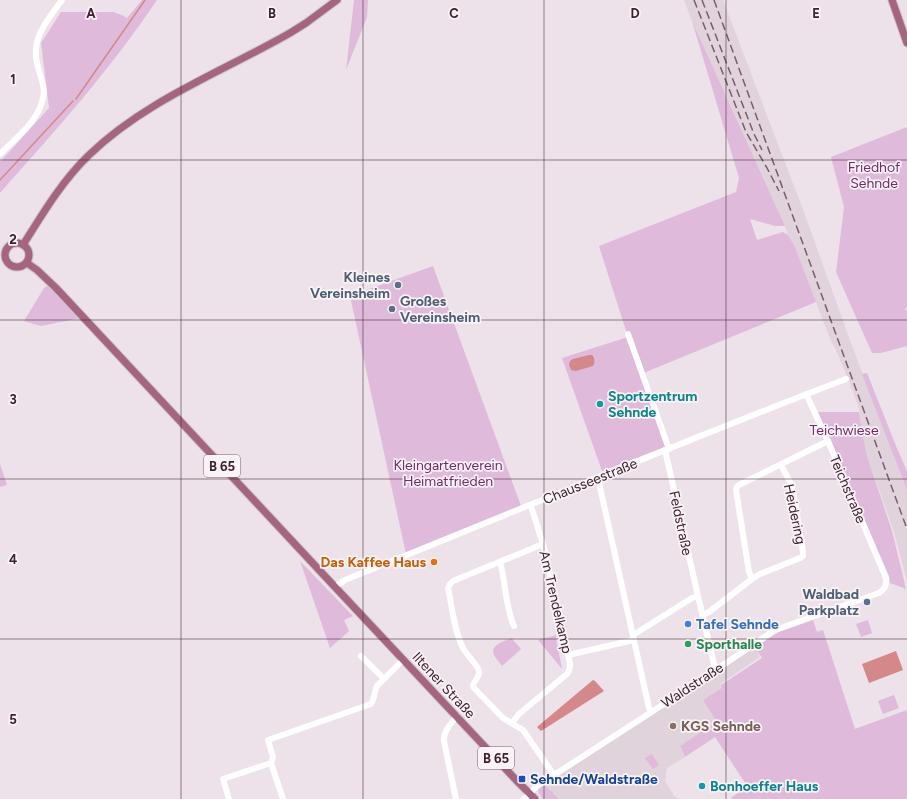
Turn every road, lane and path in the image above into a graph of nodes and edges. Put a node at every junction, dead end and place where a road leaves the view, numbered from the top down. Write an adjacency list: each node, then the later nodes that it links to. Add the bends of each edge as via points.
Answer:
1 (62, 0): 5 (street, via 42,28 37,41 35,52 44,86 39,110)
2 (337, 0): 7 (main road, via 290,33 155,105 110,136 64,183)
3 (892, 0): 4 (main road)
4 (907, 43)
5 (0, 154)
6 (0, 244): 8 (main road)
7 (23, 245): 8 (main road, via 16,243); 9 (main road, via 29,255)
8 (7, 248): 9 (main road, via 4,255 7,263 17,268)
9 (27, 263): 22 (main road, B 65, via 56,288)
10 (628, 334): 14 (street, Feldstraße)
11 (846, 379): 12 (street, Chausseestraße)
12 (806, 394): 13 (street, Teichstraße); 14 (street, Chausseestraße)
13 (828, 442): 15 (street, Heidering); 21 (street, Teichstraße, via 886,578)
14 (667, 449): 16 (street, Chausseestraße); 23 (street, Feldstraße)
15 (781, 464): 20 (street, Heidering, via 739,484 736,490); 20 (street, Heidering, via 794,496 803,556)
16 (598, 478): 17 (street, Chausseestraße); 26 (street)
17 (531, 506): 18 (street, Am Trendelkamp); 22 (street, Chausseestraße, via 345,580)
18 (543, 544): 19 (street); 27 (street, Am Trendelkamp)
19 (500, 562): 25 (street); 34 (street, via 453,581 448,588 459,640 479,671 474,688 503,718)
20 (752, 578): 24 (street, Heidering)
21 (886, 586): 30 (street, Waldstraße, via 879,593 775,630)
22 (335, 587): 29 (main road, Iltener Straße / B 65)
23 (698, 596): 24 (street, Feldstraße); 26 (street)
24 (703, 615): 30 (street, Feldstraße)
25 (514, 626)
26 (633, 638): 27 (street); 32 (street)
27 (568, 655): 34 (street, Am Trendelkamp, via 570,669 567,674 519,714)
28 (361, 656): 31 (street)
29 (403, 660): 31 (street); 33 (main road, Iltener Straße / B 65)
30 (716, 669): 32 (street, Waldstraße)
31 (384, 679): 35 (street, via 377,686 371,704 268,740 274,757)
32 (650, 712): 36 (street, Waldstraße)
33 (457, 716): 37 (main road, Iltener Straße / B 65); 40 (street, via 443,736)
34 (512, 723): 36 (street, via 524,730)
35 (270, 763): 38 (street, via 223,779); 39 (street)
36 (554, 775): 37 (street, Waldstraße)
37 (527, 796): 41 (main road, Iltener Straße / B 65)
38 (229, 799)
39 (283, 799)
40 (456, 799)
41 (535, 799)

